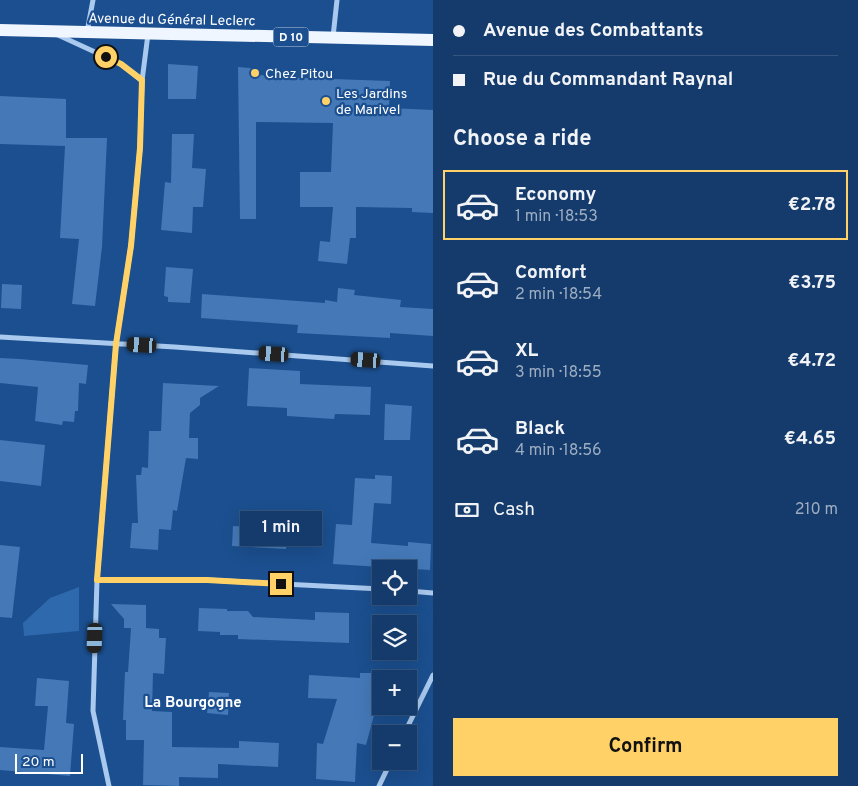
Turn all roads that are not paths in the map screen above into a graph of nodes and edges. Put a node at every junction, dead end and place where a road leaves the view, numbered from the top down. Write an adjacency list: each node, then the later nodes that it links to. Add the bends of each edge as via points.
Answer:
1 (93, 0): 5 (street)
2 (337, 0): 7 (street)
3 (0, 30): 4 (main road, Avenue du Général Leclerc / D 10)
4 (51, 32): 5 (main road, Avenue du Général Leclerc / D 10); 9 (street, via 121,64)
5 (87, 32): 6 (main road, Avenue du Général Leclerc / D 10)
6 (148, 34): 7 (main road, Avenue du Général Leclerc / D 10); 9 (street)
7 (333, 38): 8 (main road, Avenue du Général Leclerc / D 10)
8 (433, 40)
9 (142, 80): 11 (street, via 140,148 131,246)
10 (0, 337): 11 (street)
11 (116, 344): 12 (street); 13 (street)
12 (433, 366)
13 (97, 580): 14 (street, via 207,580); 20 (street, via 94,711)
14 (372, 589)
15 (417, 591): 16 (street)
16 (433, 592)
17 (433, 675): 18 (street)
18 (408, 725)
19 (387, 770): 21 (street)
20 (109, 786)
21 (379, 786)

